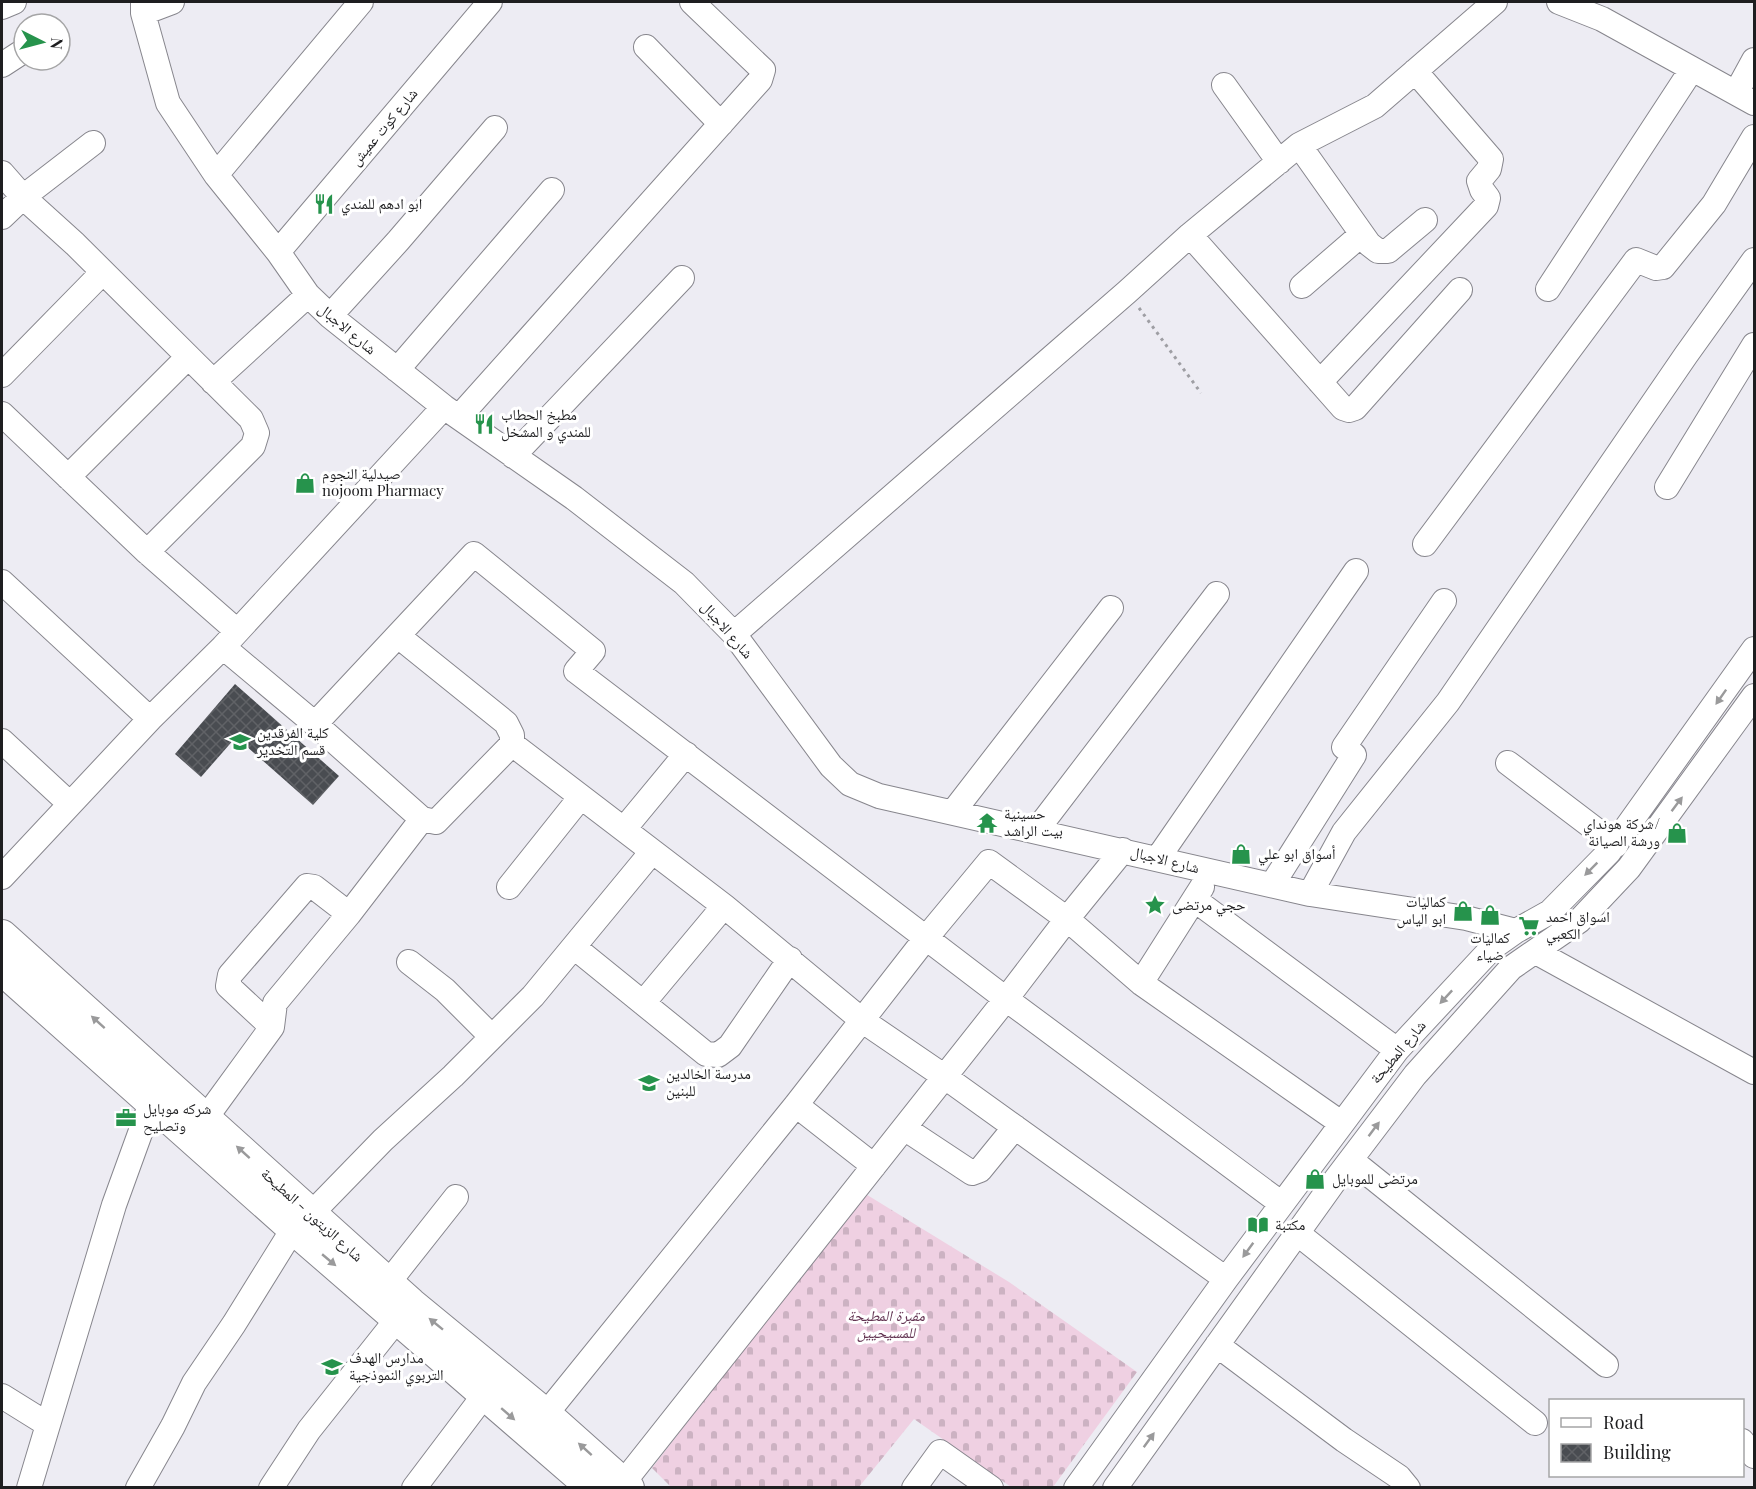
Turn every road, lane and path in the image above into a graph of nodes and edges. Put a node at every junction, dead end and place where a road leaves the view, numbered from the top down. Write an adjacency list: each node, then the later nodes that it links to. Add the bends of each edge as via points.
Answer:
1 (14, 2): 8 (street)
2 (172, 2): 9 (street)
3 (362, 2): 24 (street)
4 (490, 2): 31 (street, شارع كوت عميش)
5 (692, 2): 17 (street, via 763,70 760,80)
6 (1495, 2): 14 (street)
7 (1559, 2): 10 (street)
8 (2, 7)
9 (143, 7): 24 (street, شارع الاجبال, via 168,103)
10 (1608, 10): 13 (street)
11 (646, 47): 17 (street)
12 (1755, 60): 16 (street)
13 (1692, 69): 16 (street); 36 (street)
14 (1415, 70): 21 (street, via 1375,106); 46 (street, via 1491,159 1489,169 1479,181 1488,198 1486,206)
15 (1224, 86): 22 (street)
16 (1745, 98)
17 (721, 124): 48 (street)
18 (495, 128): 40 (street)
19 (1755, 137): 53 (street, via 1714,204 1663,267 1636,260)
20 (93, 143): 26 (street)
21 (1299, 145): 22 (street); 29 (street)
22 (1279, 162): 30 (street)
23 (2, 173): 26 (street)
24 (216, 175): 31 (street, شارع الاجبال)
25 (552, 190): 44 (street)
26 (23, 196): 27 (street); 33 (street)
27 (2, 217)
28 (1425, 220): 29 (street, via 1388,251 1378,251)
29 (1362, 234): 35 (street)
30 (1190, 235): 38 (street); 46 (street)
31 (278, 252): 39 (street, شارع الاجبال)
32 (1755, 260): 87 (street, via 1448,702 1344,832)
33 (103, 272): 42 (street); 43 (street)
34 (682, 278): 50 (street)
35 (1302, 286)
36 (1548, 289)
37 (1460, 290): 46 (street, via 1355,408 1343,408)
38 (1127, 292): 47 (path); 60 (street)
39 (308, 295): 40 (street, شارع الاجبال); 45 (street)
40 (330, 316): 44 (street, شارع الاجبال)
41 (1755, 345): 52 (street)
42 (188, 357): 45 (street); 51 (street)
43 (4, 366)
44 (397, 370): 48 (street, شارع الاجبال)
45 (213, 382): 54 (street, via 251,419 257,432 253,446)
46 (1320, 382)
47 (1201, 393)
48 (451, 412): 50 (street, شارع الاجبال); 62 (street)
49 (2, 414): 51 (street)
50 (513, 456): 60 (street, شارع الاجبال, via 684,583)
51 (68, 477): 54 (street)
52 (1668, 488)
53 (1425, 544)
54 (147, 552): 62 (street)
55 (1356, 571): 82 (street)
56 (2, 582): 65 (street)
57 (1217, 594): 78 (street)
58 (1444, 601): 85 (street, via 1344,747 1354,755)
59 (1111, 608): 75 (street)
60 (734, 634): 75 (street, شارع الاجبال, via 831,766 850,784 879,796)
61 (398, 636): 66 (street); 68 (street, via 506,723); 69 (street, via 474,554 593,651 576,671)
62 (230, 639): 65 (street); 66 (street)
63 (1755, 649): 70 (street, شارع المطيحة, one-way to 70)
64 (1755, 696): 72 (street, شارع المطيحة)
65 (150, 719): 74 (street)
66 (315, 724): 76 (street)
67 (2, 741): 74 (street)
68 (512, 744): 73 (street); 76 (street, via 436,822)
69 (686, 754): 77 (street); 94 (street)
70 (1678, 757): 72 (street); 79 (street, شارع المطيحة)
71 (1508, 763): 79 (street)
72 (1700, 773): 96 (street, شارع المطيحة, one-way to 72, via 1579,921 1605,895)
73 (580, 798): 77 (street); 86 (street)
74 (69, 804): 84 (street)
75 (953, 812): 78 (street, شارع الاجبال)
76 (422, 819): 90 (street)
77 (624, 829): 81 (street)
78 (1036, 831): 80 (street, شارع الاجبال)
79 (1616, 845): 92 (street, شارع المطيحة, one-way to 92, via 1550,912)
80 (1124, 850): 82 (street, شارع الاجبال); 91 (street)
81 (651, 853): 89 (street); 95 (street)
82 (1158, 858): 83 (street, شارع الاجبال)
83 (1211, 872): 85 (street, شارع الاجبال); 88 (street)
84 (2, 877)
85 (1272, 885): 87 (street, شارع الاجبال)
86 (508, 887)
87 (1310, 894): 92 (street, شارع الاجبال, via 1466,918)
88 (1195, 900): 100 (street); 106 (street)
89 (724, 906): 97 (street); 102 (street)
90 (349, 914): 104 (street, via 275,1003); 104 (street, via 314,887 307,886 230,975 228,986)
91 (1067, 919): 94 (street, via 989,862); 100 (street); 101 (street)
92 (1516, 931): 106 (street, شارع المطيحة, one-way to 106, via 1492,948)
93 (2, 935): 111 (main road, شارع الزيتون - المطيحة, one-way to 93)
94 (926, 938): 101 (street); 103 (street)
95 (574, 947): 102 (street); 105 (street)
96 (1536, 952): 107 (street); 115 (street, شارع المطيحة, one-way to 96, via 1415,1075 1511,968)
97 (790, 959): 102 (street, via 730,1046 718,1055 706,1054); 103 (street)
98 (409, 962): 105 (street, via 445,990)
99 (2, 970): 109 (main road, شارع الزيتون - المطيحة)
100 (1142, 983): 112 (street)
101 (1006, 999): 108 (street); 120 (street)
102 (643, 1003)
103 (863, 1021): 108 (street); 110 (street)
104 (272, 1028): 111 (street)
105 (492, 1037): 121 (street)
106 (1397, 1050): 112 (street, شارع المطيحة)
107 (1755, 1072)
108 (945, 1077): 113 (street); 114 (street)
109 (151, 1103): 121 (main road, شارع الزيتون - المطيحة); 132 (street, via 114,1205)
110 (796, 1105): 117 (street); 130 (street)
111 (205, 1119): 121 (main road, شارع الزيتون - المطيحة, one-way to 111)
112 (1341, 1123): 116 (street, شارع المطيحة)
113 (1015, 1127): 114 (street, via 980,1170 972,1173); 123 (street)
114 (904, 1128): 117 (street)
115 (1351, 1160): 118 (street, شارع المطيحة); 127 (street)
116 (1313, 1162): 118 (street); 120 (street, شارع المطيحة)
117 (874, 1166): 135 (street)
118 (1336, 1179): 122 (street, شارع المطيحة)
119 (456, 1197): 124 (street)
120 (1282, 1204): 123 (street, شارع المطيحة, one-way to 123)
121 (302, 1221): 124 (main road, شارع الزيتون - المطيحة); 125 (main road, شارع الزيتون - المطيحة, one-way to 125); 137 (street, via 194,1383)
122 (1297, 1233): 126 (street, شارع المطيحة); 131 (street)
123 (1226, 1279): 143 (street, شارع المطيحة)
124 (388, 1283): 130 (main road, شارع الزيتون - المطيحة, one-way to 124)
125 (398, 1318): 128 (main road, شارع الزيتون - المطيحة); 138 (street, via 309,1430)
126 (1216, 1345): 144 (street, شارع المطيحة, one-way to 126); 145 (street, via 1399,1477)
127 (1606, 1365)
128 (485, 1394): 139 (street); 140 (main road, شارع الزيتون - المطيحة, one-way to 140)
129 (2, 1396): 132 (street)
130 (546, 1414): 135 (main road, شارع الزيتون - المطيحة, one-way to 130)
131 (1535, 1423)
132 (47, 1424): 136 (street)
133 (1744, 1442): 134 (street)
134 (1755, 1456)
135 (626, 1485)
136 (29, 1488)
137 (138, 1488)
138 (271, 1488)
139 (414, 1488)
140 (592, 1488)
141 (914, 1488): 142 (street, via 940,1452)
142 (991, 1488)
143 (1076, 1488)
144 (1114, 1488)
145 (1408, 1488)

